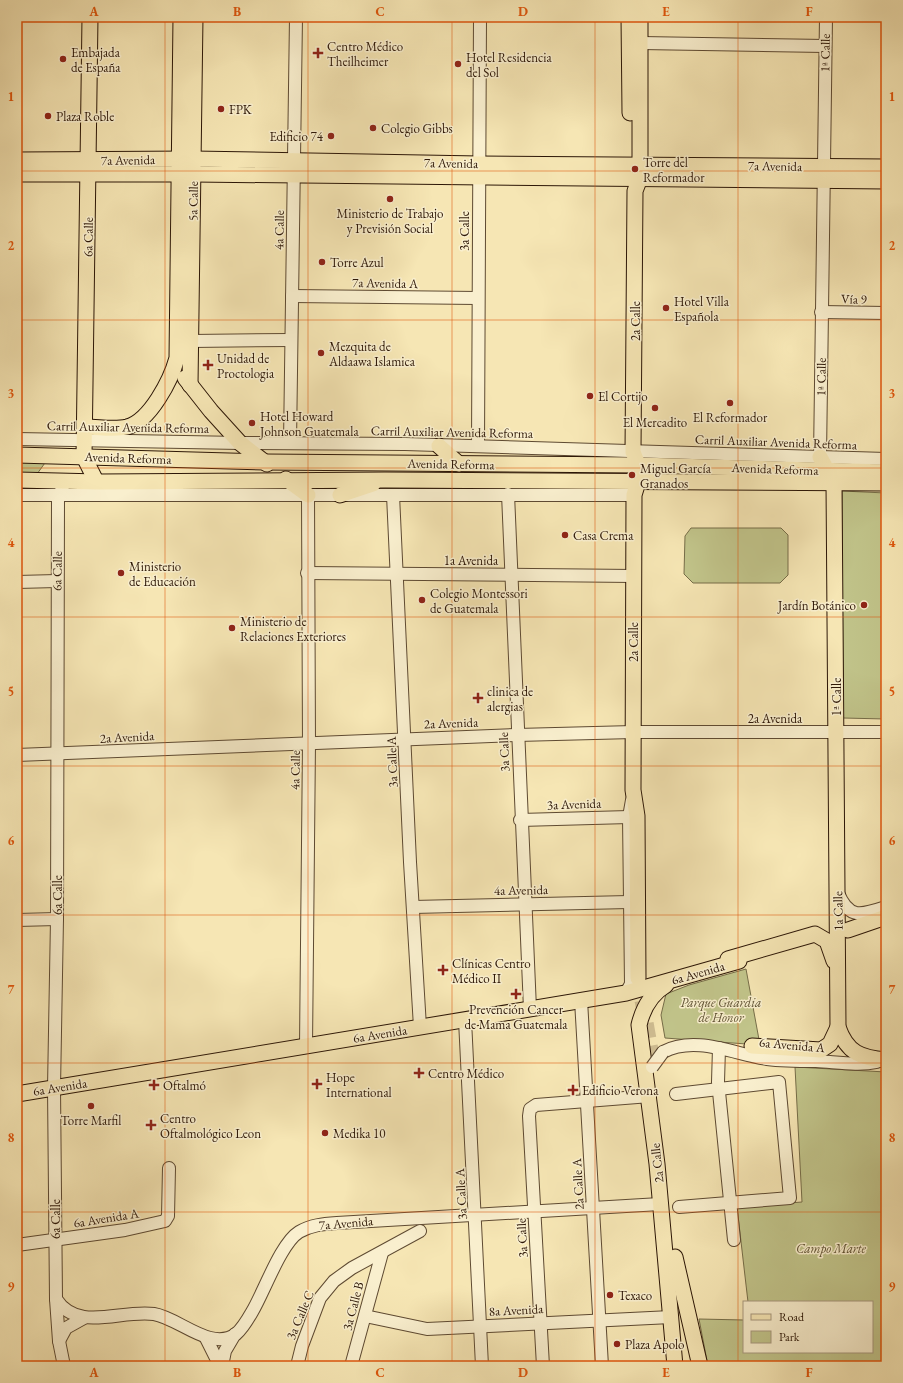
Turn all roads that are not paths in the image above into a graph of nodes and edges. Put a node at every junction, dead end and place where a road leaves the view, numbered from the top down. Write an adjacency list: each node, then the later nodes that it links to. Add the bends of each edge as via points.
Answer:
1 (90, 17): 15 (main road, 6a Calle)
2 (181, 17): 11 (main road, 5a Calle)
3 (195, 17): 11 (main road, 5a Calle)
4 (296, 17): 13 (street, 4a Calle)
5 (480, 17): 16 (street, 3a Calle)
6 (629, 17): 20 (main road, 2a Calle)
7 (640, 17): 9 (main road, 2a Calle)
8 (826, 17): 10 (street, 1ª Calle)
9 (641, 43): 10 (street); 20 (main road, 2a Calle)
10 (825, 46): 17 (street, 1ª Calle)
11 (186, 159): 13 (main road, 7a Avenida); 15 (main road, 7a Avenida); 19 (main road, 5a Calle)
12 (17, 160): 15 (main road, 7a Avenida)
13 (294, 160): 16 (main road, 7a Avenida); 21 (street, 4a Calle)
14 (886, 167): 17 (main road, 7a Avenida)
15 (88, 168): 18 (main road, 7a Avenida); 19 (main road, 7a Avenida); 31 (main road, 6a Calle)
16 (479, 171): 20 (main road, 7a Avenida); 21 (main road, 7a Avenida); 24 (street, 3a Calle)
17 (823, 173): 20 (main road, 7a Avenida); 22 (main road, 7a Avenida); 25 (street, 1ª Calle)
18 (17, 174)
19 (186, 174): 21 (main road, 7a Avenida); 28 (main road, 5a Calle); 29 (main road, 5a Calle)
20 (635, 175): 41 (main road, 2a Calle)
21 (294, 176): 23 (street, 4a Calle)
22 (886, 181)
23 (292, 296): 24 (street, 7a Avenida A); 27 (street, 4a Calle)
24 (478, 298): 36 (street, 3a Calle)
25 (821, 312): 26 (street, Vía 9); 39 (street, 1ª Calle)
26 (886, 313)
27 (291, 340): 28 (street); 34 (street, 4a Calle)
28 (191, 341): 30 (main road, 5a Calle)
29 (176, 358): 30 (main road, 5a Calle, via 181,372); 31 (main road, 5a Calle, via 168,382 149,410 136,422)
30 (190, 385): 33 (main road, 5a Calle)
31 (85, 434): 32 (street, Carril Auxiliar Avenida Reforma); 33 (street, Carril Auxiliar Avenida Reforma); 38 (main road, 6a Calle)
32 (17, 439)
33 (240, 443): 34 (street, Carril Auxiliar Avenida Reforma); 42 (main road, 5a Calle)
34 (290, 443): 35 (street, Carril Auxiliar Avenida Reforma)
35 (439, 446): 36 (street, Carril Auxiliar Avenida Reforma); 43 (main road)
36 (478, 446): 41 (street, Carril Auxiliar Avenida Reforma)
37 (17, 455): 38 (main road, Avenida Reforma)
38 (84, 457): 42 (main road, Avenida Reforma); 47 (main road, 6a Calle); 50 (main road)
39 (820, 457): 40 (street, Carril Auxiliar Avenida Reforma); 41 (street, Carril Auxiliar Avenida Reforma); 45 (main road, 1ª Calle)
40 (886, 459)
41 (632, 461): 43 (main road, Avenida Reforma); 45 (main road, Avenida Reforma); 52 (main road, 2a Calle, via 641,476)
42 (265, 462): 43 (main road, Avenida Reforma); 48 (main road, 5a Calle)
43 (459, 464)
44 (886, 472): 45 (main road, Avenida Reforma)
45 (830, 477): 51 (main road, Avenida Reforma); 52 (main road, Avenida Reforma); 66 (main road, 1ª Calle)
46 (17, 480): 47 (main road, Avenida Reforma)
47 (66, 480): 50 (main road, Avenida Reforma); 58 (street, 6a Calle)
48 (287, 480): 49 (main road, Avenida Reforma); 50 (main road, Avenida Reforma); 55 (main road, 5a Calle)
49 (385, 480): 52 (main road, Avenida Reforma); 56 (main road)
50 (96, 481)
51 (886, 483)
52 (633, 486): 53 (street); 62 (main road, 2a Calle)
53 (508, 494): 57 (street); 61 (street, 3a Calle)
54 (17, 495): 58 (street)
55 (308, 495): 56 (street); 58 (street); 59 (street, 4a Calle)
56 (340, 495): 57 (street)
57 (393, 495): 60 (street, 3a Calle A)
58 (58, 496): 63 (street, 6a Calle)
59 (307, 573): 60 (street, 1a Avenida); 70 (street, 4a Calle)
60 (396, 574): 61 (street, 1a Avenida); 69 (street, 3a Calle A)
61 (510, 574): 62 (street, 1a Avenida); 68 (street, 3a Calle)
62 (634, 576): 65 (main road, 2a Calle)
63 (57, 581): 64 (street); 71 (street, 6a Calle)
64 (17, 582)
65 (633, 732): 66 (street, 2a Avenida); 68 (street, 2a Avenida); 73 (main road, 2a Calle)
66 (836, 732): 67 (street, 2a Avenida); 76 (main road, 1a Calle)
67 (886, 732)
68 (517, 735): 69 (street, 2a Avenida); 75 (street, 3a Calle)
69 (405, 739): 70 (street, 2a Avenida); 79 (street, 3a Calle A)
70 (309, 743): 71 (street, 2a Avenida); 95 (street, 4a Calle)
71 (57, 754): 72 (street, 2a Avenida); 82 (street, 6a Calle)
72 (17, 755)
73 (633, 790): 74 (street, 2a Calle); 87 (main road, 2a Calle, via 637,816)
74 (629, 816): 75 (street, 3a Avenida); 77 (street, 2a Calle)
75 (520, 820): 78 (street, 3a Calle)
76 (838, 893): 80 (street, via 842,903 852,912 860,914); 86 (main road, 1a Calle)
77 (629, 902): 78 (street, 4a Avenida); 89 (street, 2a Calle, via 631,984)
78 (524, 904): 79 (street, 4a Avenida); 91 (street, 3a Calle)
79 (413, 907): 93 (street, 3a Calle A)
80 (886, 907)
81 (886, 917): 84 (main road)
82 (57, 919): 83 (street); 100 (street, 6a Calle)
83 (17, 920)
84 (848, 930)
85 (806, 942): 88 (main road, 6a Avenida)
86 (837, 974): 89 (main road, via 827,941 812,934 636,987); 94 (main road, 1a Calle)
87 (638, 978)
88 (679, 979): 89 (main road, 6a Avenida); 102 (main road, 2a Calle, via 657,991 642,1013 639,1025)
89 (626, 993): 90 (main road, 6a Avenida)
90 (581, 1000): 91 (main road, 6a Avenida); 105 (street, 2a Calle A)
91 (530, 1009): 92 (main road, 6a Avenida)
92 (466, 1020): 93 (main road, 6a Avenida); 112 (street, 3a Calle A)
93 (420, 1027): 95 (main road, 6a Avenida)
94 (838, 1027): 96 (main road, via 830,1044 821,1050); 98 (main road, 1a Calle, via 854,1052)
95 (306, 1046): 100 (main road, 6a Avenida)
96 (752, 1046)
97 (719, 1048): 98 (street, 6a Avenida A, via 768,1059 870,1064); 99 (street, 6a Avenida A, bridge, via 677,1046 663,1052); 101 (street)
98 (886, 1060)
99 (653, 1067): 102 (street, 6a Avenida A); 118 (main road, 2a Calle)
100 (54, 1088): 103 (main road, 6a Avenida); 114 (street, 6a Calle)
101 (719, 1089): 104 (street); 107 (street); 107 (street, via 779,1082 790,1198)
102 (649, 1091): 105 (street); 108 (main road, 2a Calle)
103 (17, 1094)
104 (676, 1094)
105 (587, 1101): 110 (street, 2a Calle A); 111 (street, 3a Calle, via 536,1105 530,1109)
106 (169, 1168): 114 (street, 6a Avenida A, via 168,1216 165,1221)
107 (730, 1202): 109 (street); 115 (street)
108 (660, 1204): 110 (street, 7a Avenida); 121 (main road, 2a Calle)
109 (679, 1207)
110 (593, 1209): 111 (street, 7a Avenida); 123 (street, 2a Calle A)
111 (534, 1212): 112 (street, 7a Avenida); 124 (street, 3a Calle)
112 (476, 1216): 125 (street, 3a Calle A); 126 (street, 7a Avenida, via 337,1223 308,1227 291,1239 260,1298)
113 (420, 1231): 117 (street, 3a Calle C)
114 (55, 1240): 116 (street, 6a Avenida A); 119 (street, 6a Calle)
115 (734, 1240)
116 (17, 1245)
117 (382, 1253): 120 (street, 3a Calle B); 131 (street, 3a Calle C, via 352,1268 334,1281 320,1298)
118 (675, 1257): 137 (main road, 2a Calle); 138 (main road)
119 (56, 1299): 122 (street, via 64,1310); 128 (street, 6a Calle)
120 (365, 1316): 125 (street, 8a Avenida, via 427,1329); 132 (street, 3a Calle B)
121 (670, 1317): 123 (street, 8a Avenida); 136 (main road, 2a Calle)
122 (84, 1318): 127 (street, via 153,1314 166,1316); 128 (street, via 66,1328)
123 (599, 1320): 124 (street, 8a Avenida); 135 (street, 2a Calle A)
124 (540, 1323): 125 (street, 8a Avenida); 134 (street, 3a Calle)
125 (480, 1326): 133 (street, 3a Calle A)
126 (236, 1334): 127 (street, via 222,1338); 130 (street, 7a Avenida, via 225,1351)
127 (206, 1338): 130 (street)
128 (59, 1341): 129 (street, 6a Calle)
129 (64, 1366)
130 (221, 1366)
131 (297, 1366)
132 (352, 1366)
133 (482, 1366)
134 (543, 1366)
135 (602, 1366)
136 (675, 1366)
137 (680, 1366)
138 (700, 1366)

